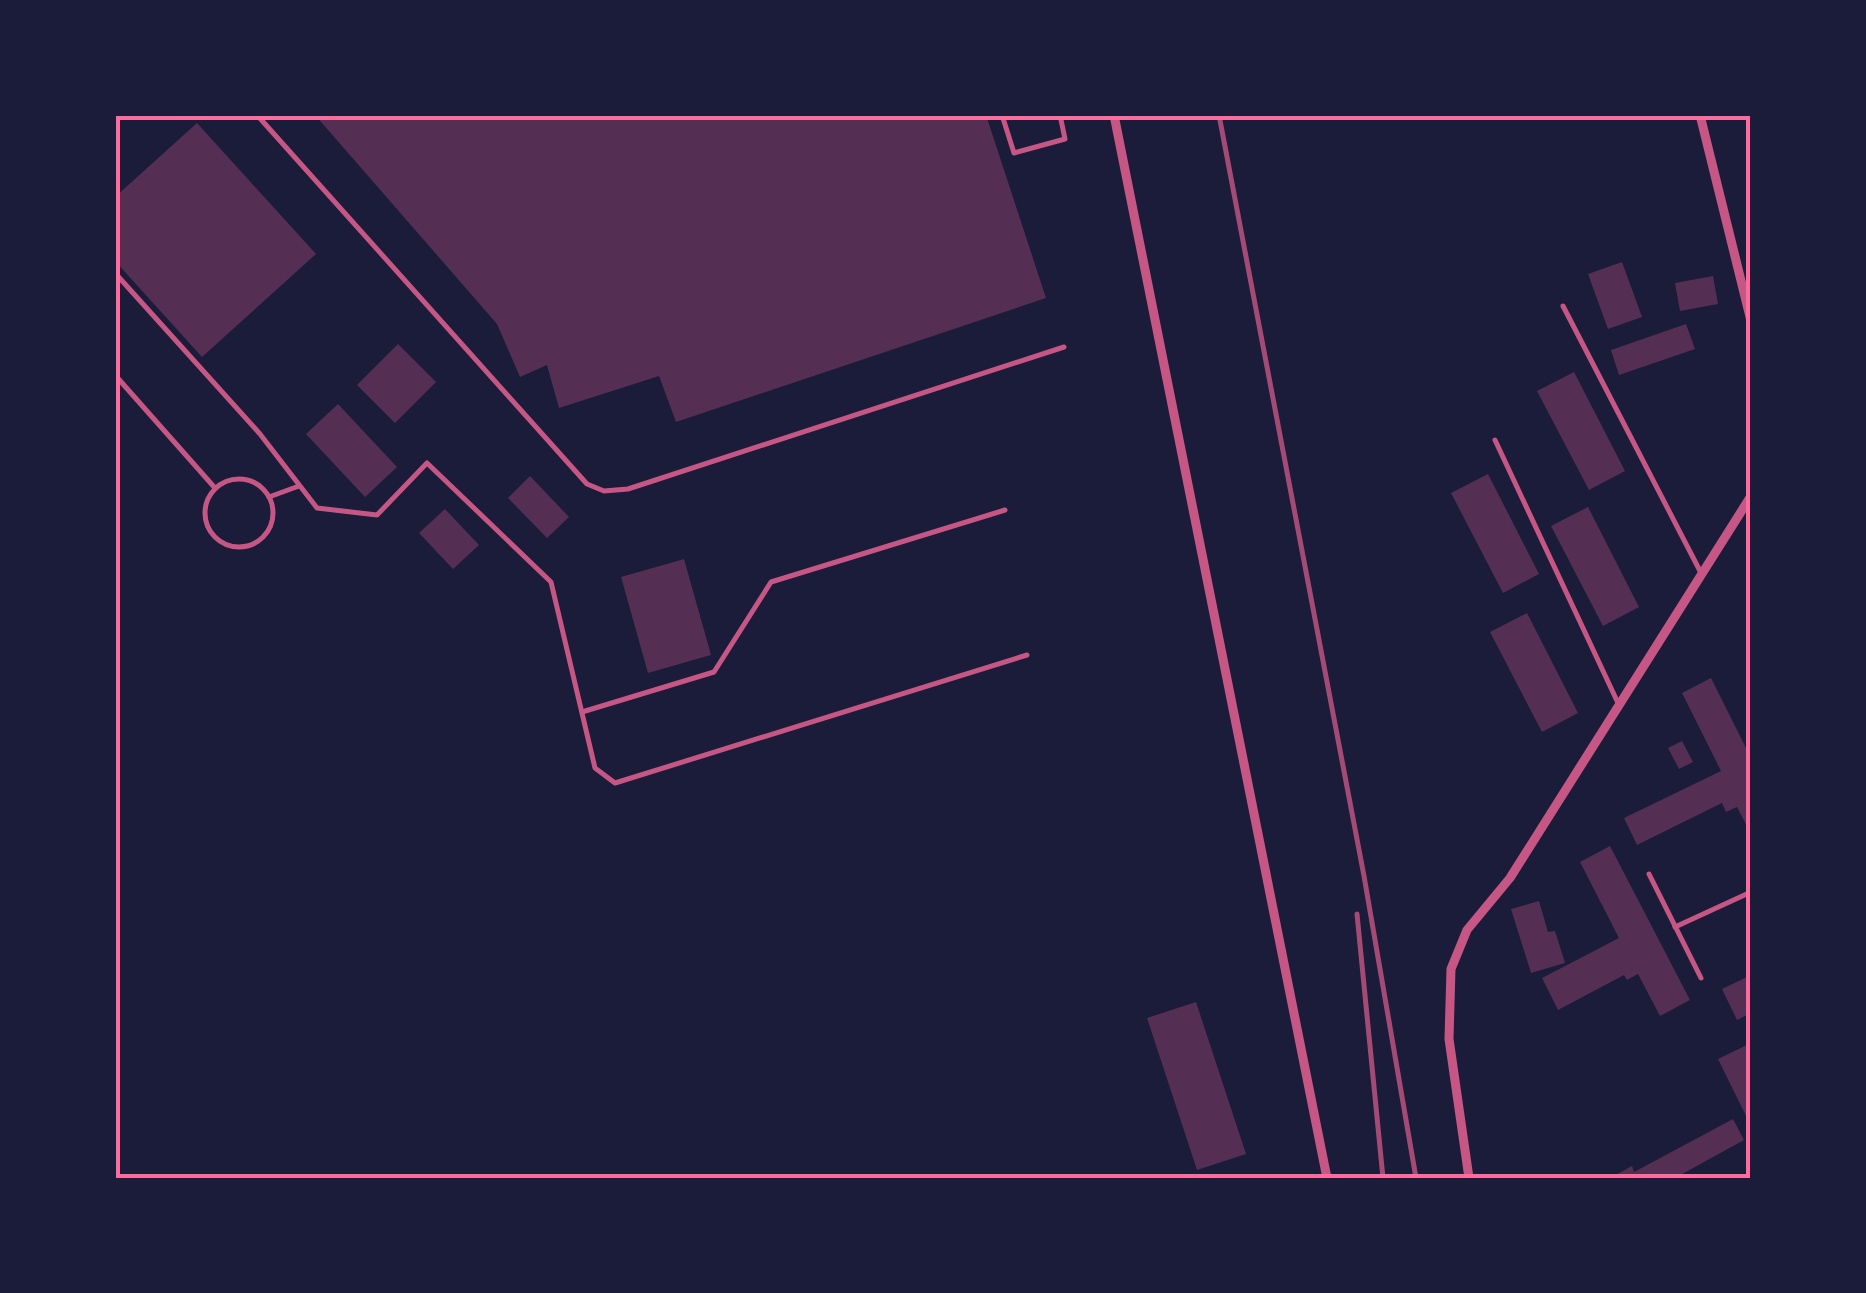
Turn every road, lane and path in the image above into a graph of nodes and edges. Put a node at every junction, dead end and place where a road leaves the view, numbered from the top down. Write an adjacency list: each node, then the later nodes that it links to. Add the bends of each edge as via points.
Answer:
1 (256, 115): 9 (lane, via 587,484 604,491 628,489)
2 (1002, 115): 3 (lane, via 1014,153 1065,139)
3 (1060, 115)
4 (1114, 115): 25 (street)
5 (1700, 115): 8 (street)
6 (115, 273): 12 (lane)
7 (1563, 306): 17 (lane)
8 (1751, 322)
9 (1064, 347)
10 (115, 375): 13 (lane)
11 (1495, 440): 19 (lane)
12 (300, 486): 15 (lane); 20 (lane, via 317,508 377,515 427,463 551,582)
13 (216, 488): 15 (lane, via 238,478 262,487); 15 (lane, via 204,510 206,523 232,546 257,542 266,533 272,522)
14 (1751, 496): 17 (street)
15 (269, 498)
16 (1005, 510): 20 (lane, via 771,582 714,672)
17 (1702, 574): 19 (street)
18 (1026, 656): 20 (lane, via 615,783 595,768)
19 (1619, 705): 26 (street, via 1510,878 1467,930 1451,970 1449,1039)
20 (582, 712)
21 (1649, 874): 23 (lane)
22 (1751, 892): 23 (lane)
23 (1675, 927): 24 (lane)
24 (1700, 978)
25 (1327, 1178)
26 (1469, 1178)

